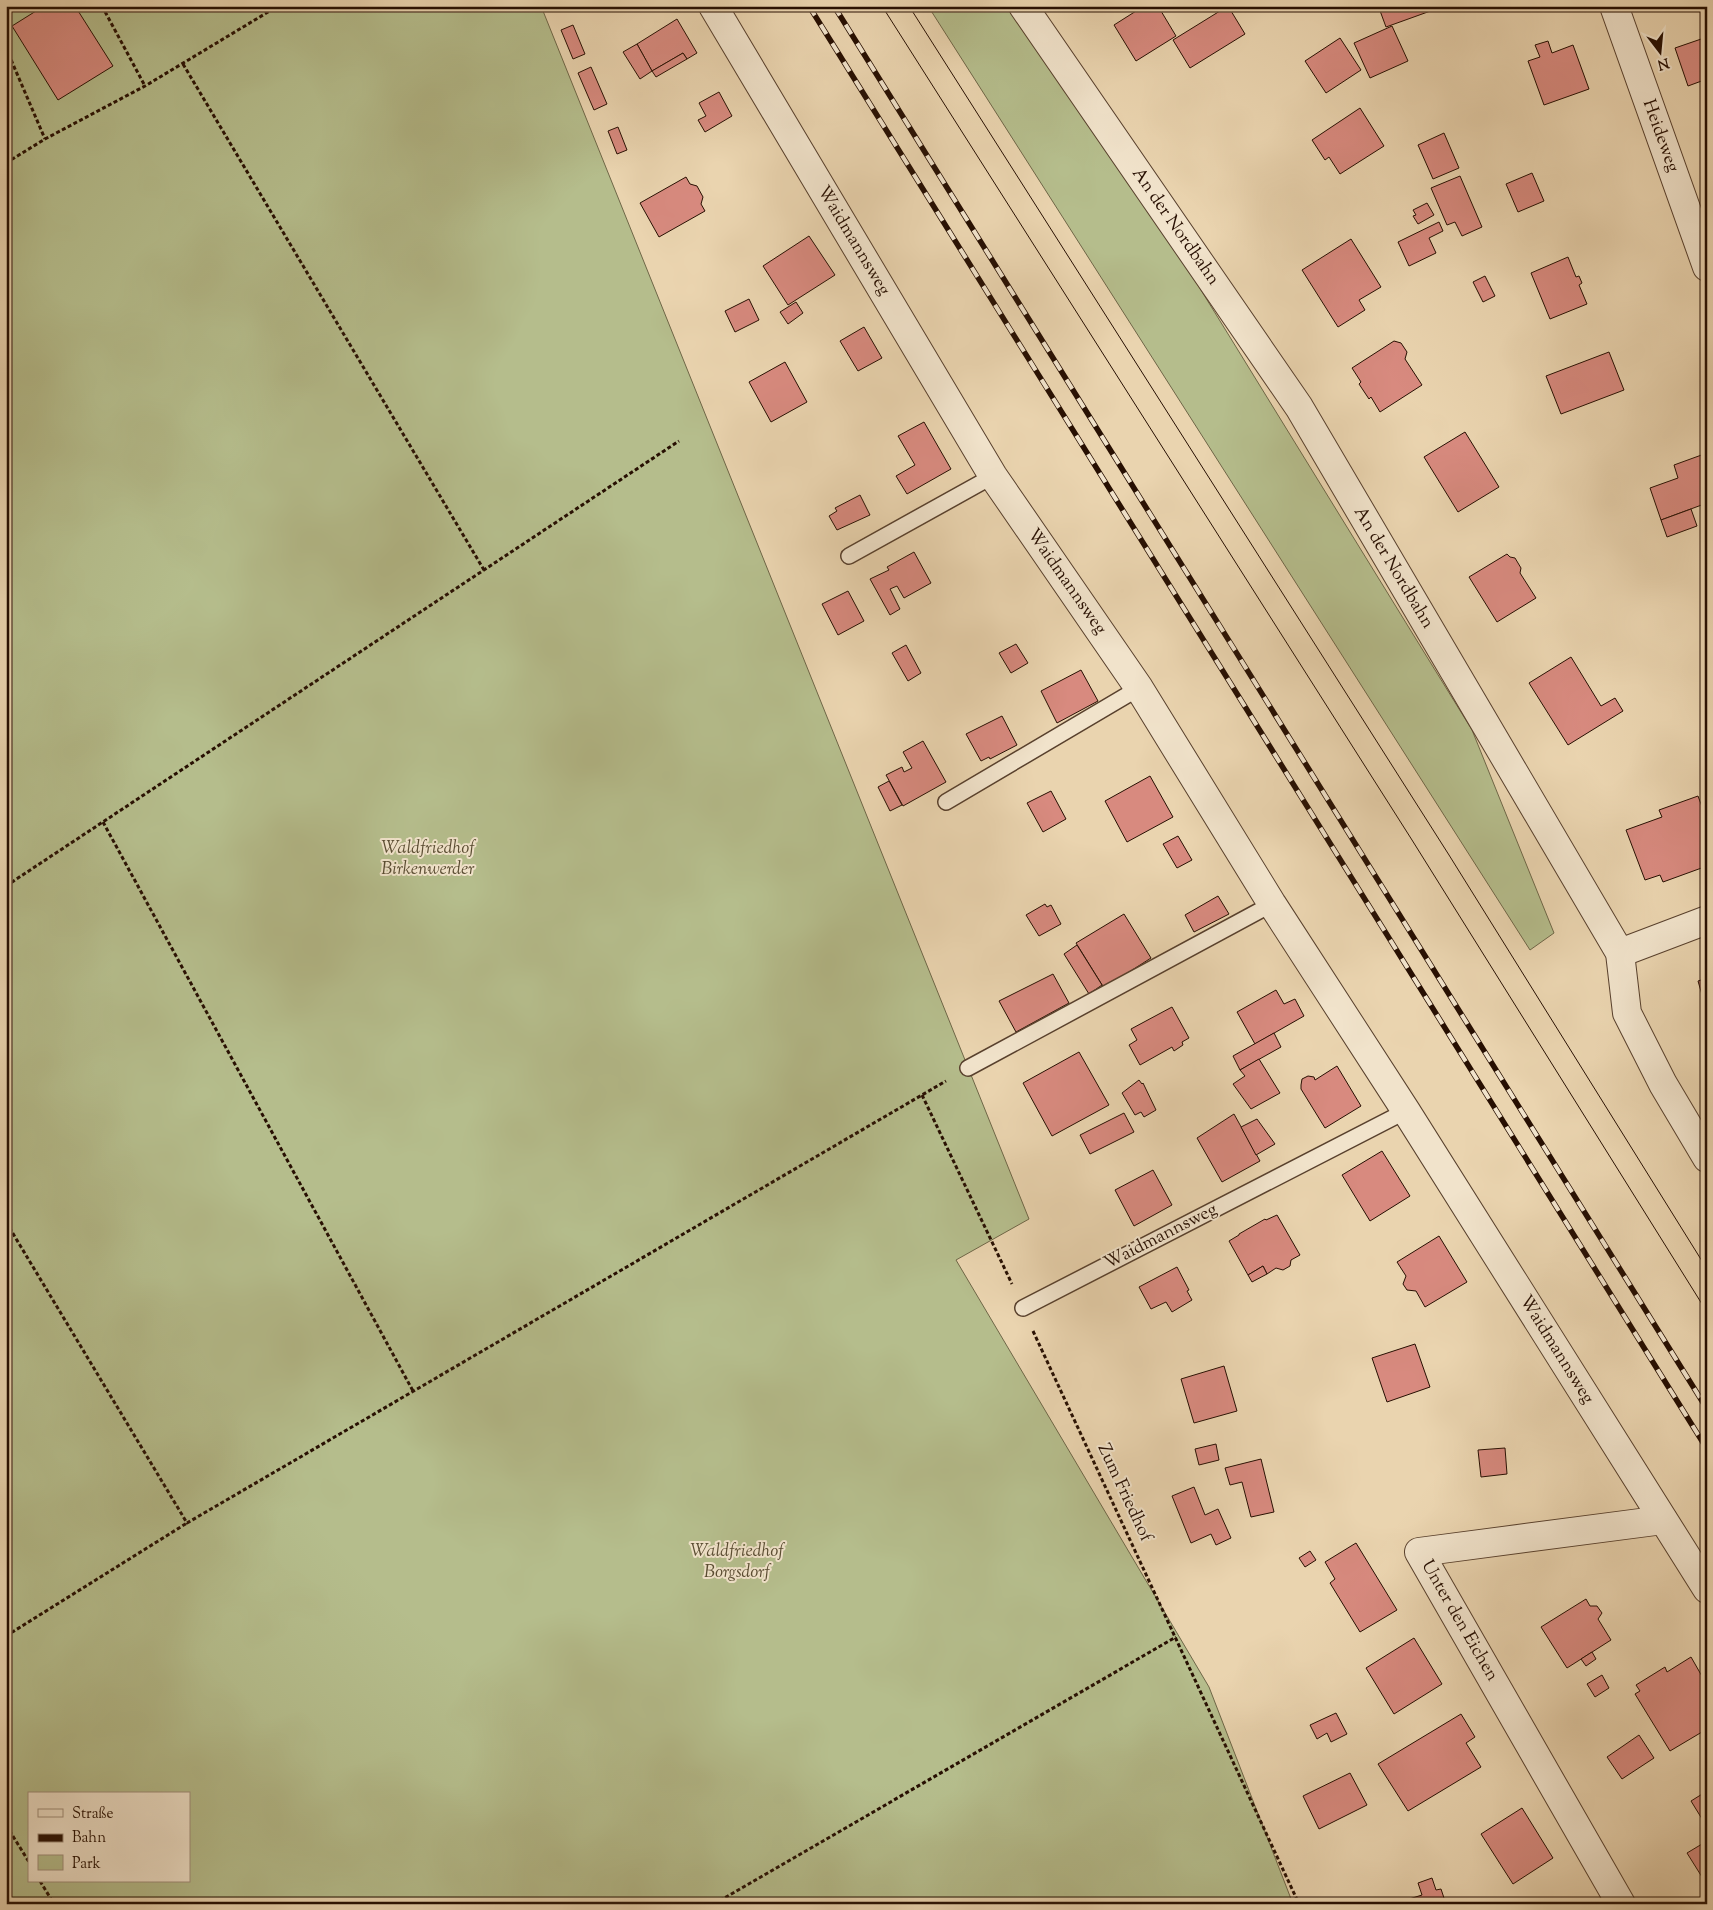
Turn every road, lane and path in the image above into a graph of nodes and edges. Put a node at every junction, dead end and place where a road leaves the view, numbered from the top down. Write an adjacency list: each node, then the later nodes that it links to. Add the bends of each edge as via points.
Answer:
1 (102, 6): 8 (path)
2 (278, 6): 7 (path)
3 (713, 6): 13 (street, Waidmannsweg)
4 (1023, 6): 22 (street, An der Nordbahn, via 1299,407)
5 (1614, 6): 11 (street, Heideweg)
6 (6, 48): 9 (path)
7 (183, 64): 8 (path); 15 (path)
8 (145, 86): 9 (path)
9 (45, 139): 10 (path)
10 (6, 163)
11 (1707, 267)
12 (680, 441): 15 (path)
13 (993, 476): 14 (lane); 16 (street, Waidmannsweg)
14 (849, 556)
15 (484, 570): 18 (path)
16 (1139, 688): 17 (lane); 20 (street, Waidmannsweg)
17 (946, 802)
18 (103, 822): 19 (path); 29 (path)
19 (6, 886)
20 (1272, 904): 23 (lane); 25 (street, Waidmannsweg)
21 (1707, 920): 22 (street)
22 (1620, 953): 26 (street, An der Nordbahn, via 1627,1013 1663,1084)
23 (968, 1068): 24 (path)
24 (922, 1095): 28 (path, Zum Friedhof); 29 (path)
25 (1406, 1111): 28 (lane, Waidmannsweg); 30 (street, Waidmannsweg)
26 (1707, 1158)
27 (6, 1222): 31 (path)
28 (1023, 1308): 34 (path, Zum Friedhof)
29 (413, 1391): 31 (path)
30 (1663, 1520): 32 (street, Waidmannsweg); 41 (street, Unter den Eichen, via 1419,1552)
31 (187, 1523): 33 (path)
32 (1707, 1589)
33 (6, 1636)
34 (1176, 1637): 39 (path); 40 (path, Zum Friedhof)
35 (6, 1825): 36 (path)
36 (28, 1860)
37 (41, 1882): 38 (path)
38 (54, 1904)
39 (714, 1904)
40 (1299, 1904)
41 (1621, 1904)

